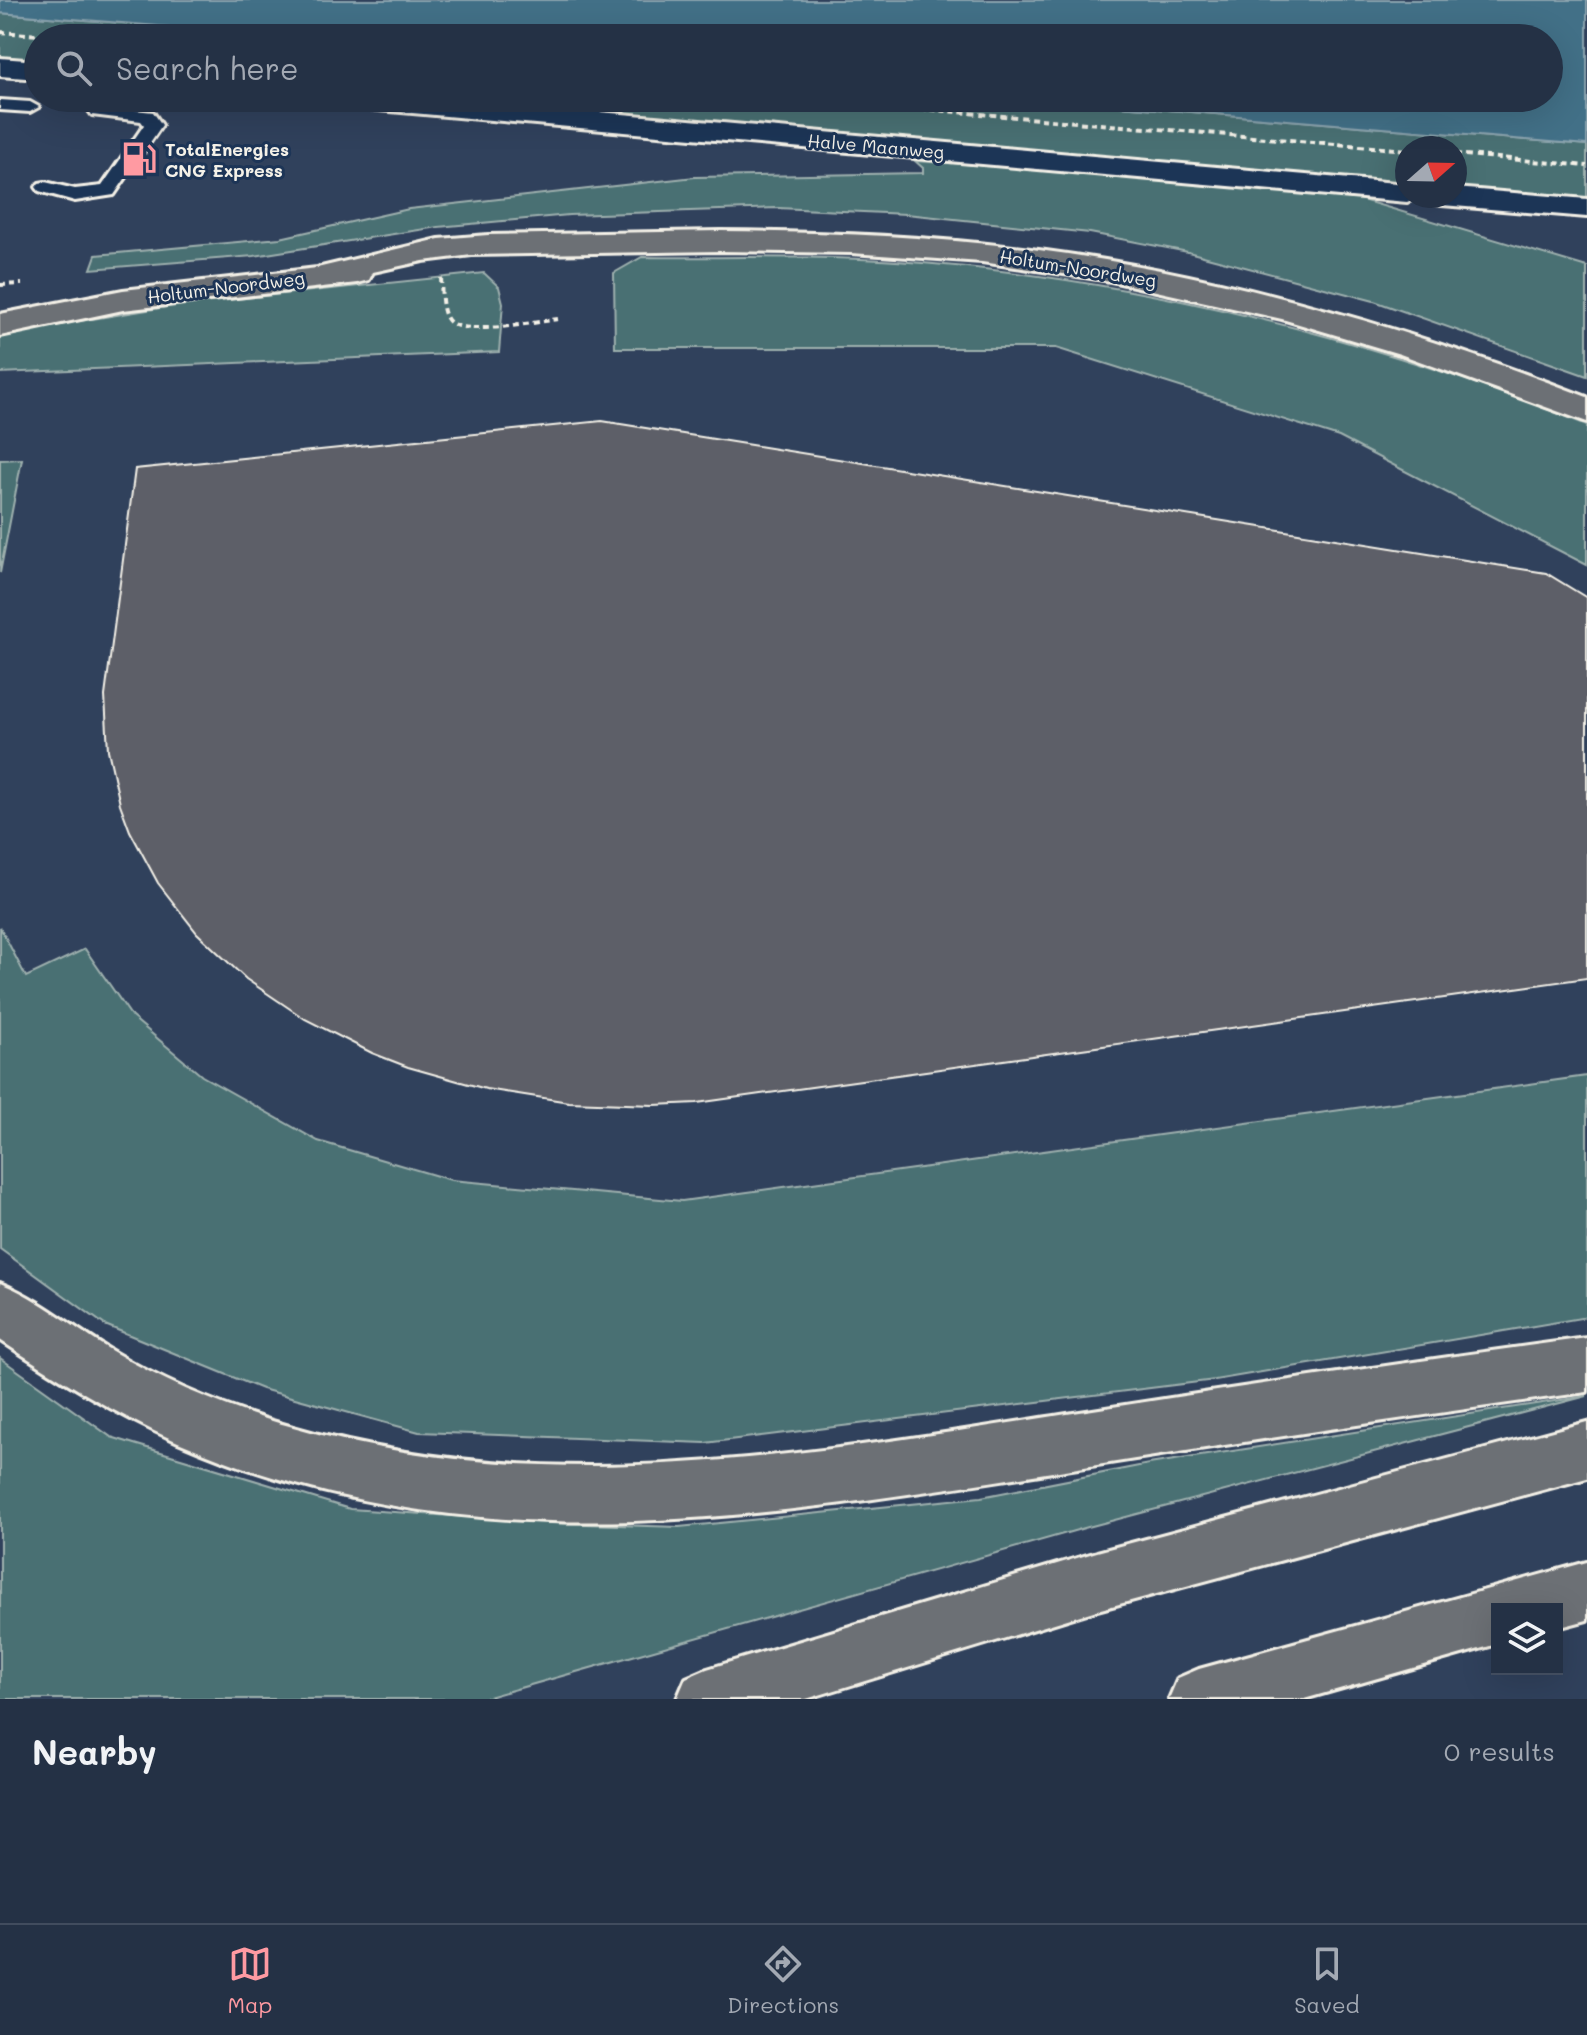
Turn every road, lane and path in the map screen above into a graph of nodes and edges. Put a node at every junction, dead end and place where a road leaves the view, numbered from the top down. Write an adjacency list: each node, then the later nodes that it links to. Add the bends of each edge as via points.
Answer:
1 (0, 32): 2 (path)
2 (24, 34)
3 (0, 67): 4 (street)
4 (24, 69)
5 (0, 105): 6 (lane)
6 (24, 107)
7 (108, 112): 13 (lane, via 147,116 153,125 108,191 75,195)
8 (502, 112): 14 (street, Halve Maanweg)
9 (957, 112): 10 (path)
10 (1395, 149)
11 (1467, 155): 12 (path)
12 (1587, 166)
13 (45, 187)
14 (1395, 192)
15 (1467, 198): 16 (street)
16 (1587, 208)
17 (550, 247): 18 (main road, Holtum-Noordweg); 19 (main road, Holtum-Noordweg, via 459,246); 24 (main road, Holtum-Noordweg, via 639,242 843,244 1084,267 1281,308 1455,361)
18 (440, 266): 19 (main road, Holtum-Noordweg); 22 (path, via 446,316 454,324)
19 (329, 274): 20 (main road, Holtum-Noordweg)
20 (123, 300): 21 (main road, Holtum-Noordweg); 23 (main road, Holtum-Noordweg)
21 (0, 305)
22 (558, 319)
23 (0, 325)
24 (1587, 410)
25 (0, 1309): 26 (main road, via 123,1390 272,1451 437,1487 573,1497 816,1481)
26 (1587, 1365)
27 (1587, 1450): 31 (main road, via 1097,1581)
28 (1587, 1591): 29 (main road)
29 (1540, 1603)
30 (1491, 1616): 32 (main road)
31 (707, 1699)
32 (1199, 1699)

